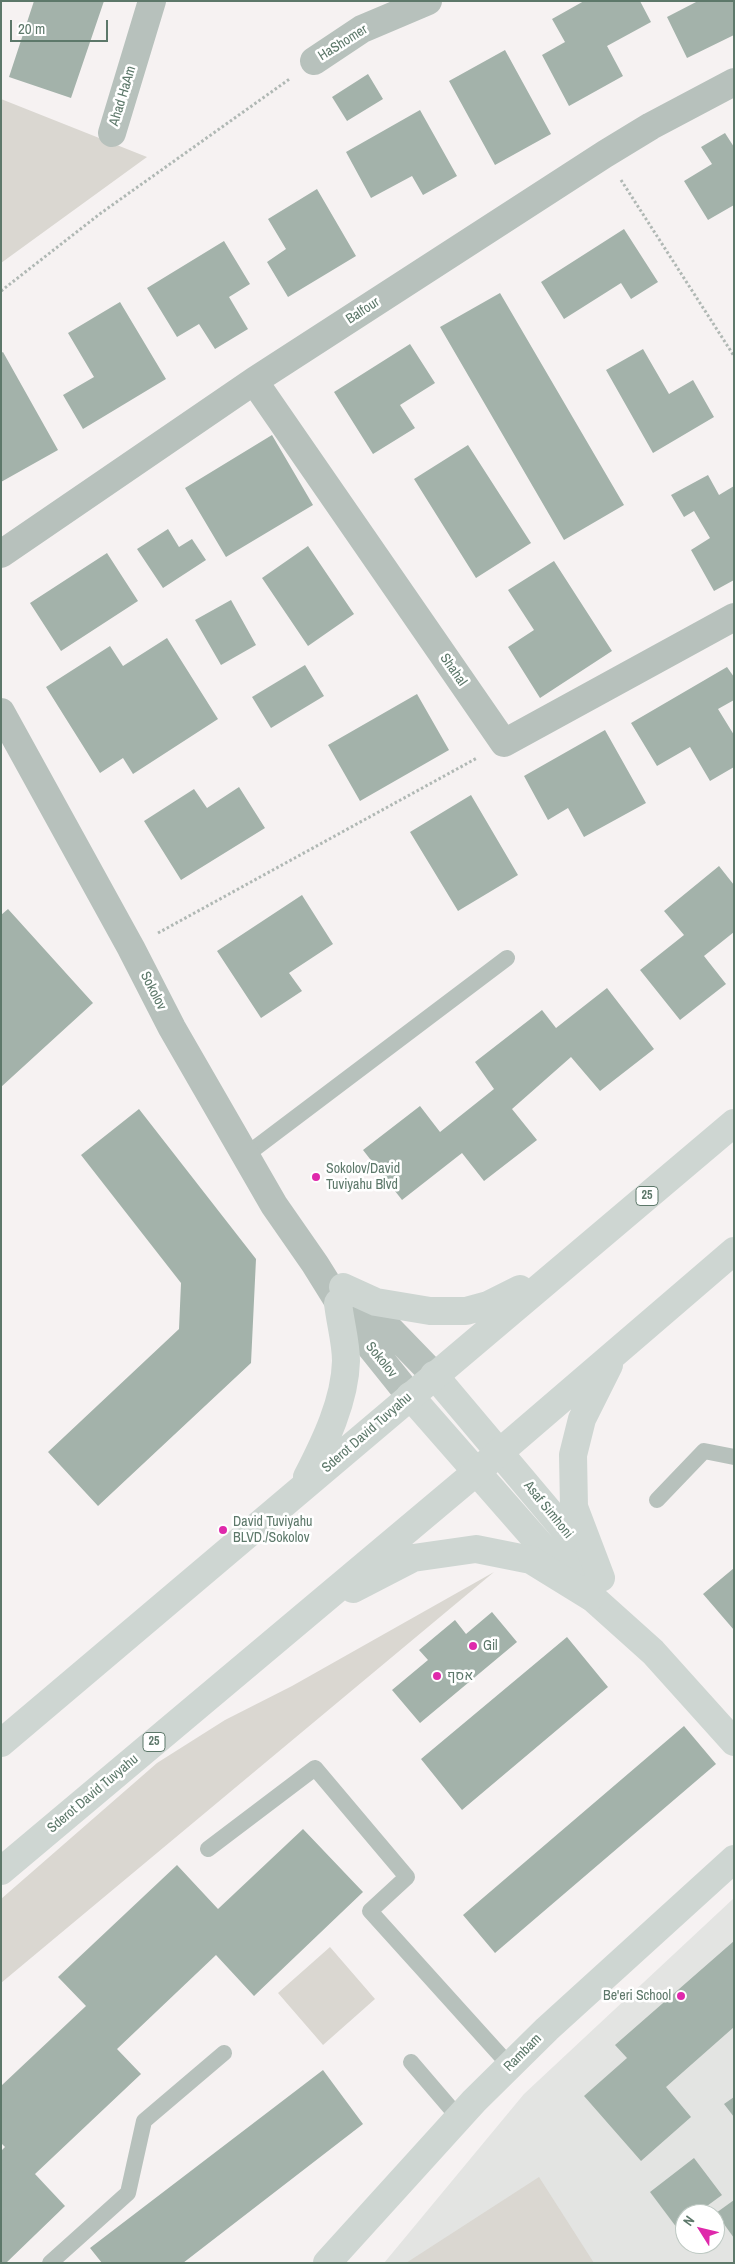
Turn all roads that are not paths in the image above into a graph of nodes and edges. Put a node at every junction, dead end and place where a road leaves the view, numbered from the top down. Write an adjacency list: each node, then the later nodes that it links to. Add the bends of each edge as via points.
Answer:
1 (152, 1): 5 (street, Ahad HaAm)
2 (428, 1): 3 (street, HaShomer, via 362,29)
3 (314, 61)
4 (734, 82): 6 (street, Balfour, via 605,154)
5 (112, 133)
6 (254, 381): 7 (street, Balfour); 8 (street, Shahal, via 504,743)
7 (1, 554)
8 (734, 618)
9 (1, 712): 12 (street, Sokolov, via 172,1028)
10 (507, 958): 12 (lane)
11 (734, 1123): 14 (main road, Sderot David Tuvyahu / 25)
12 (246, 1155): 15 (street, Sokolov, via 274,1206)
13 (734, 1252): 16 (main road, Sderot David Tuvyahu / 25)
14 (560, 1270): 15 (main road, via 488,1305 466,1311 430,1311); 17 (main road, Sderot David Tuvyahu / 25)
15 (340, 1295): 17 (street, Sokolov, via 370,1309); 18 (street, Sokolov); 22 (main road, via 346,1360 341,1393 324,1445)
16 (619, 1349): 19 (main road, Sderot David Tuvyahu / 25); 24 (main road, via 596,1387 582,1419 573,1455 574,1507)
17 (434, 1375): 18 (main road, Sderot David Tuvyahu / 25); 19 (main road, Asaf Simhoni)
18 (410, 1396): 21 (main road, Sokolov); 22 (main road, Sderot David Tuvyahu / 25)
19 (500, 1452): 21 (main road, Sderot David Tuvyahu / 25); 24 (main road, Asaf Simhoni, via 568,1534)
20 (734, 1457): 23 (lane, via 704,1451)
21 (475, 1472): 24 (main road, Asaf Simhoni, via 566,1574); 25 (main road, Sderot David Tuvyahu / 25)
22 (301, 1490): 27 (main road, Sderot David Tuvyahu / 25)
23 (657, 1500)
24 (596, 1588): 25 (main road, via 531,1560 476,1549 414,1558); 26 (main road, Asaf Simhoni)
25 (307, 1613): 30 (main road, Sderot David Tuvyahu / 25)
26 (734, 1742)
27 (1, 1744)
28 (208, 1849): 33 (lane, via 315,1768 407,1877 370,1912)
29 (734, 1859): 33 (main road, Rambam)
30 (1, 1871)
31 (224, 2053): 35 (lane, via 144,2121 128,2193)
32 (411, 2062): 34 (lane)
33 (510, 2066): 34 (main road, Rambam)
34 (459, 2118): 36 (main road, Rambam)
35 (50, 2263)
36 (327, 2263)

